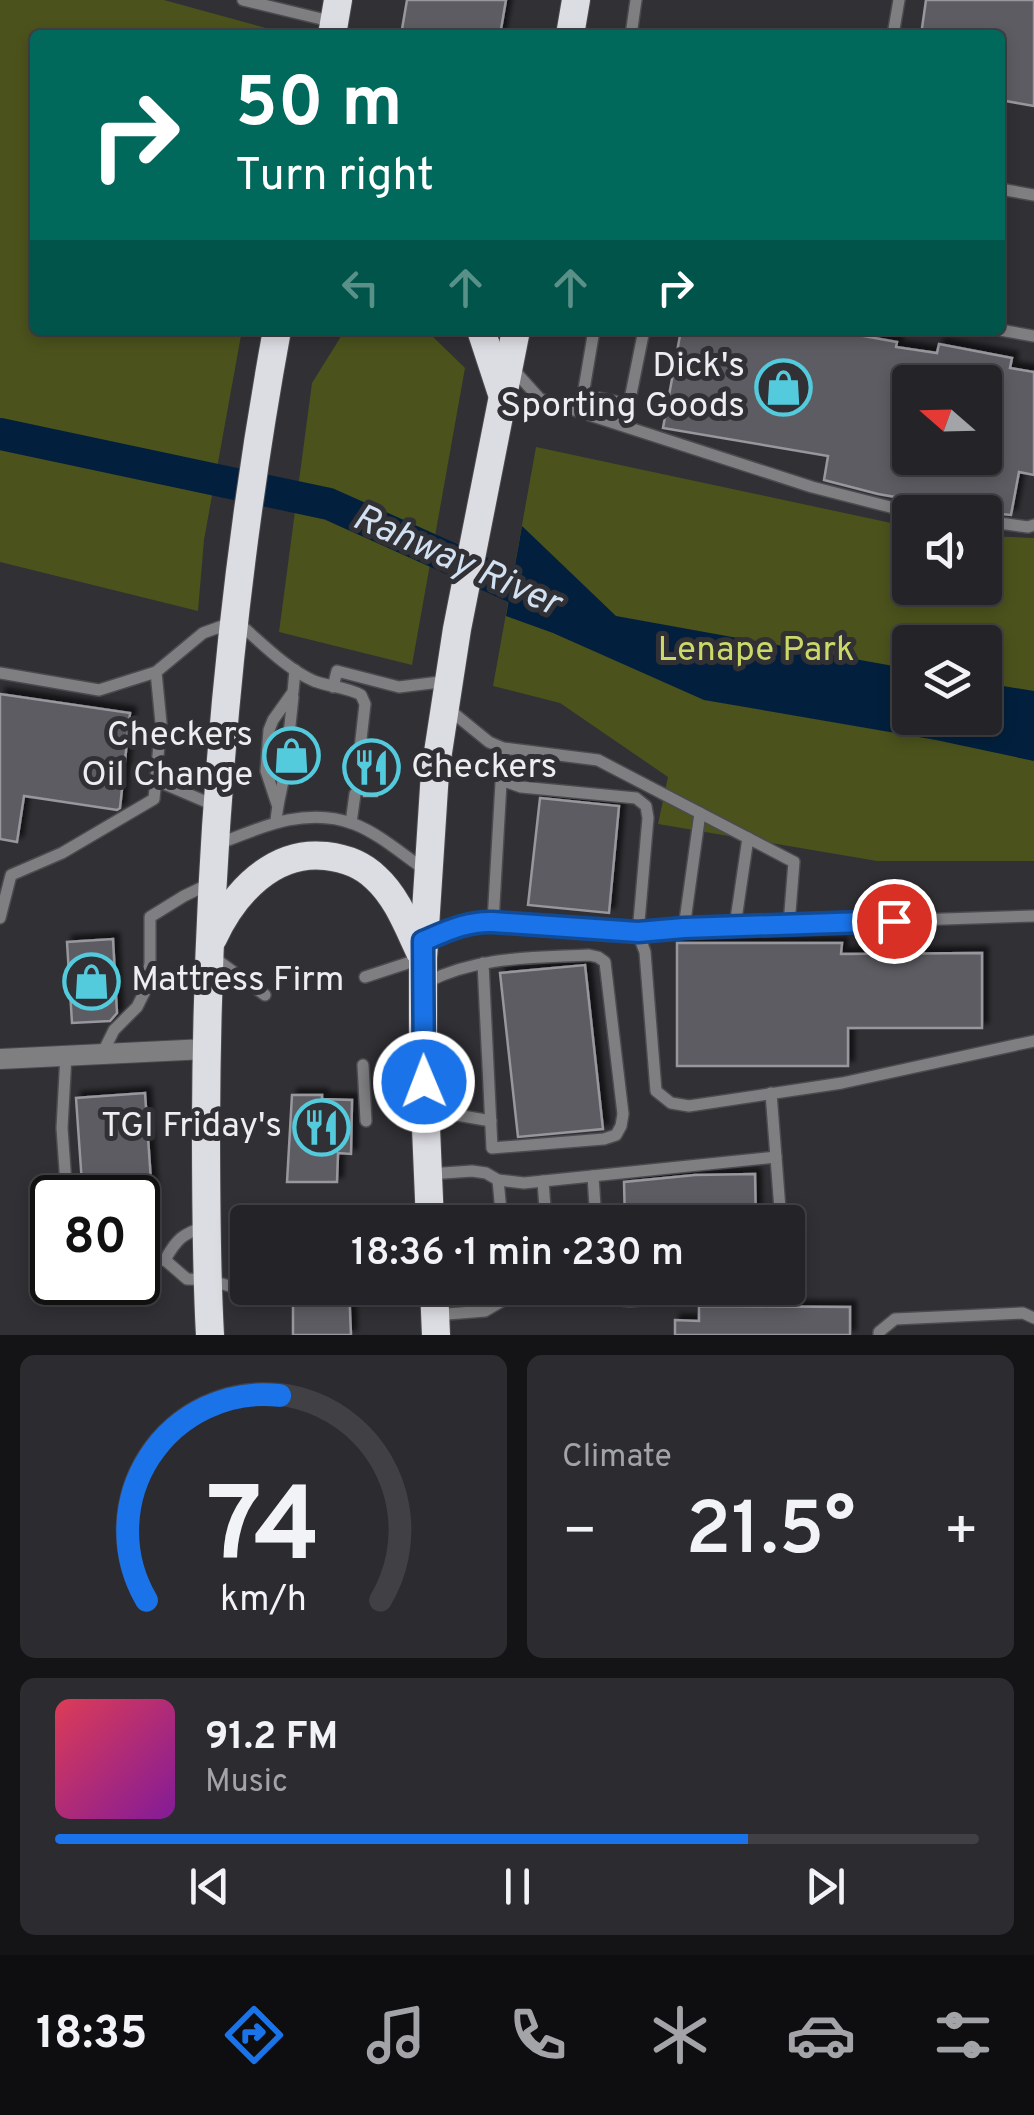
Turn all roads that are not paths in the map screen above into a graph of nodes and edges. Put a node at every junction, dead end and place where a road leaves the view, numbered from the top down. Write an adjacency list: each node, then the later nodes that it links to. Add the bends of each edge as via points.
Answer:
1 (243, 0): 5 (lane)
2 (575, 0): 6 (highway)
3 (636, 0): 7 (lane)
4 (899, 0): 8 (lane)
5 (336, 25)
6 (571, 30)
7 (632, 30)
8 (894, 30)
9 (1005, 191): 10 (lane)
10 (1034, 195)
11 (1005, 331): 18 (lane)
12 (276, 335): 19 (highway)
13 (288, 335): 19 (highway)
14 (484, 335): 21 (highway)
15 (515, 335): 20 (highway)
16 (593, 335): 17 (lane, via 583,395 629,404)
17 (643, 335)
18 (1034, 336)
19 (271, 363): 25 (highway)
20 (509, 365): 21 (highway); 22 (lane, via 540,400)
21 (503, 397): 31 (highway)
22 (892, 507)
23 (1002, 524): 24 (lane)
24 (1034, 526)
25 (236, 622): 26 (lane); 27 (lane, via 203,633); 38 (highway)
26 (295, 670): 29 (lane); 30 (lane)
27 (156, 672): 28 (lane, via 99,690); 35 (lane)
28 (0, 673)
29 (333, 687): 31 (lane, via 337,671); 41 (lane, via 364,699)
30 (293, 692): 32 (lane); 37 (lane, via 269,730 266,771)
31 (446, 693): 33 (lane, via 489,742); 44 (highway)
32 (288, 744)
33 (503, 748): 36 (lane); 39 (lane, via 598,760)
34 (286, 768): 37 (lane)
35 (156, 780): 38 (lane); 47 (lane, via 154,799 11,875)
36 (501, 780): 48 (lane); 52 (lane, via 636,798 646,806)
37 (277, 804): 40 (lane)
38 (217, 806): 43 (highway)
39 (700, 813): 42 (lane); 51 (lane)
40 (276, 822): 41 (lane, via 300,816); 43 (lane)
41 (351, 823): 44 (lane)
42 (748, 838): 49 (lane, via 794,862); 50 (lane)
43 (215, 845): 45 (highway)
44 (428, 871): 54 (highway)
45 (212, 882): 53 (highway); 60 (lane, via 150,917 145,991)
46 (1034, 916): 49 (lane)
47 (0, 918)
48 (493, 922): 52 (lane); 54 (lane, via 464,924)
49 (789, 924): 50 (lane)
50 (735, 926): 51 (lane)
51 (684, 928): 52 (lane)
52 (638, 932): 64 (lane, via 656,1091 690,1106)
53 (210, 950): 54 (highway, via 237,899 260,876 294,858 320,856 374,876 397,905); 57 (lane); 59 (highway)
54 (423, 961): 55 (lane, via 458,968); 56 (lane); 65 (highway)
55 (483, 963): 67 (lane); 67 (lane, via 590,955 604,962 623,1114 616,1135 492,1148)
56 (365, 977)
57 (265, 995)
58 (1034, 1041): 64 (lane)
59 (206, 1049): 60 (street); 79 (highway)
60 (102, 1054): 61 (street)
61 (66, 1055): 62 (street); 70 (lane)
62 (0, 1059)
63 (364, 1065): 66 (lane)
64 (772, 1094): 68 (lane)
65 (424, 1105): 67 (lane); 69 (highway)
66 (366, 1121)
67 (491, 1122)
68 (776, 1157): 71 (lane); 78 (lane)
69 (428, 1174): 72 (lane, via 472,1171); 74 (highway)
70 (65, 1175)
71 (592, 1176): 73 (lane); 77 (lane)
72 (498, 1180): 73 (lane); 75 (lane)
73 (543, 1181): 76 (lane)
74 (429, 1205)
75 (500, 1205)
76 (545, 1205)
77 (595, 1205)
78 (780, 1205)
79 (207, 1226): 81 (lane, via 185,1234); 82 (highway)
80 (160, 1260): 81 (lane)
81 (164, 1260): 82 (lane, via 187,1279)
82 (208, 1280): 83 (lane); 87 (highway)
83 (230, 1284)
84 (447, 1305): 85 (lane, via 485,1311)
85 (493, 1305)
86 (1034, 1318): 88 (lane, via 1024,1313 895,1319)
87 (210, 1335)
88 (879, 1335)

